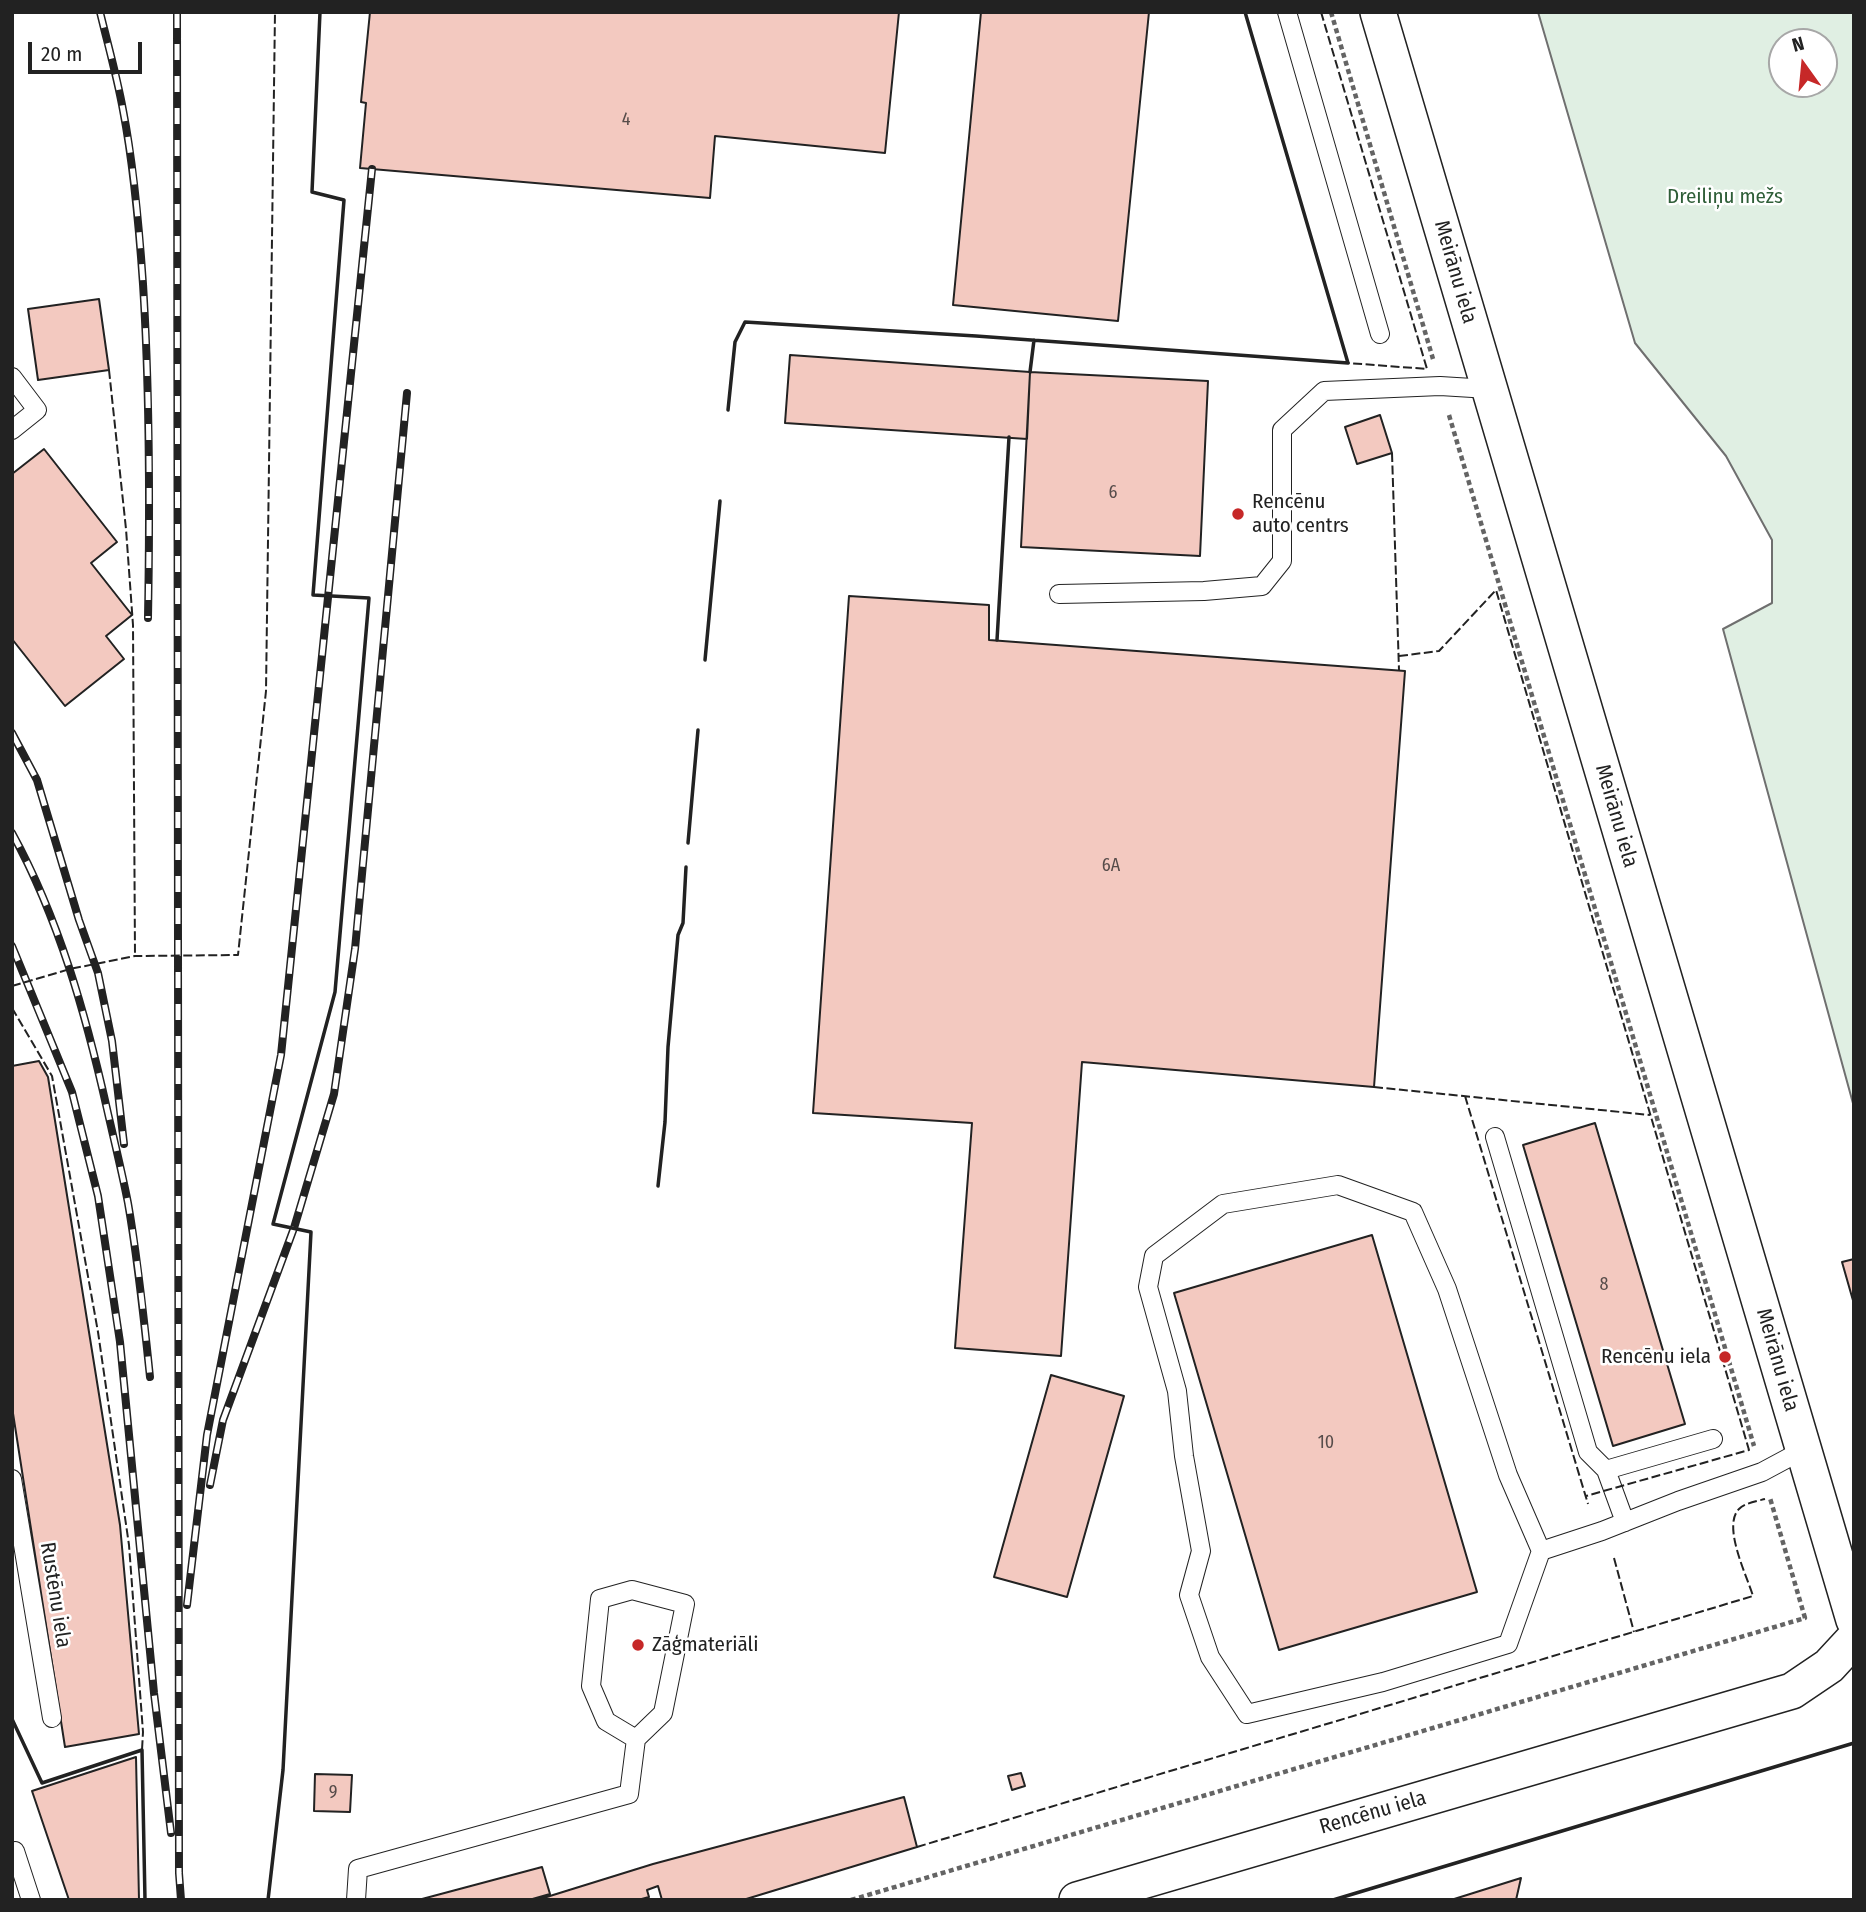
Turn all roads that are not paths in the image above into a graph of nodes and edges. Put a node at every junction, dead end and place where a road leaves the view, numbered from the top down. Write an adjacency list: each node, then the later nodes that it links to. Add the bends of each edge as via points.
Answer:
1 (1287, 12): 3 (lane)
2 (1378, 12): 5 (street, Meirānu iela)
3 (1380, 334)
4 (12, 377): 6 (lane, via 37,410)
5 (1489, 389): 7 (lane, via 1440,386 1324,391 1282,430 1282,561 1262,586); 10 (street, Meirānu iela)
6 (12, 430)
7 (1059, 594)
8 (1495, 1137): 11 (lane, via 1588,1452)
9 (1713, 1438): 11 (lane)
10 (1803, 1450): 13 (lane, via 1762,1472); 15 (street, Meirānu iela)
11 (1606, 1470): 13 (lane)
12 (12, 1479): 17 (lane, Rustēnu iela)
13 (1625, 1522): 14 (lane)
14 (1541, 1551): 14 (lane, via 1508,1644 1384,1682 1247,1714 1210,1657 1189,1595 1201,1551 1177,1391 1149,1287 1154,1256 1223,1204 1338,1185 1413,1212 1447,1289 1508,1475)
15 (1854, 1620)
16 (1854, 1639): 20 (street, Rencēnu iela, via 1829,1667 1792,1691)
17 (52, 1718)
18 (636, 1739): 18 (lane, via 663,1713 685,1604 632,1590 600,1599 591,1686 606,1721); 22 (lane, via 629,1794 358,1869)
19 (12, 1852): 21 (lane)
20 (1089, 1898)
21 (31, 1900)
22 (356, 1900)

